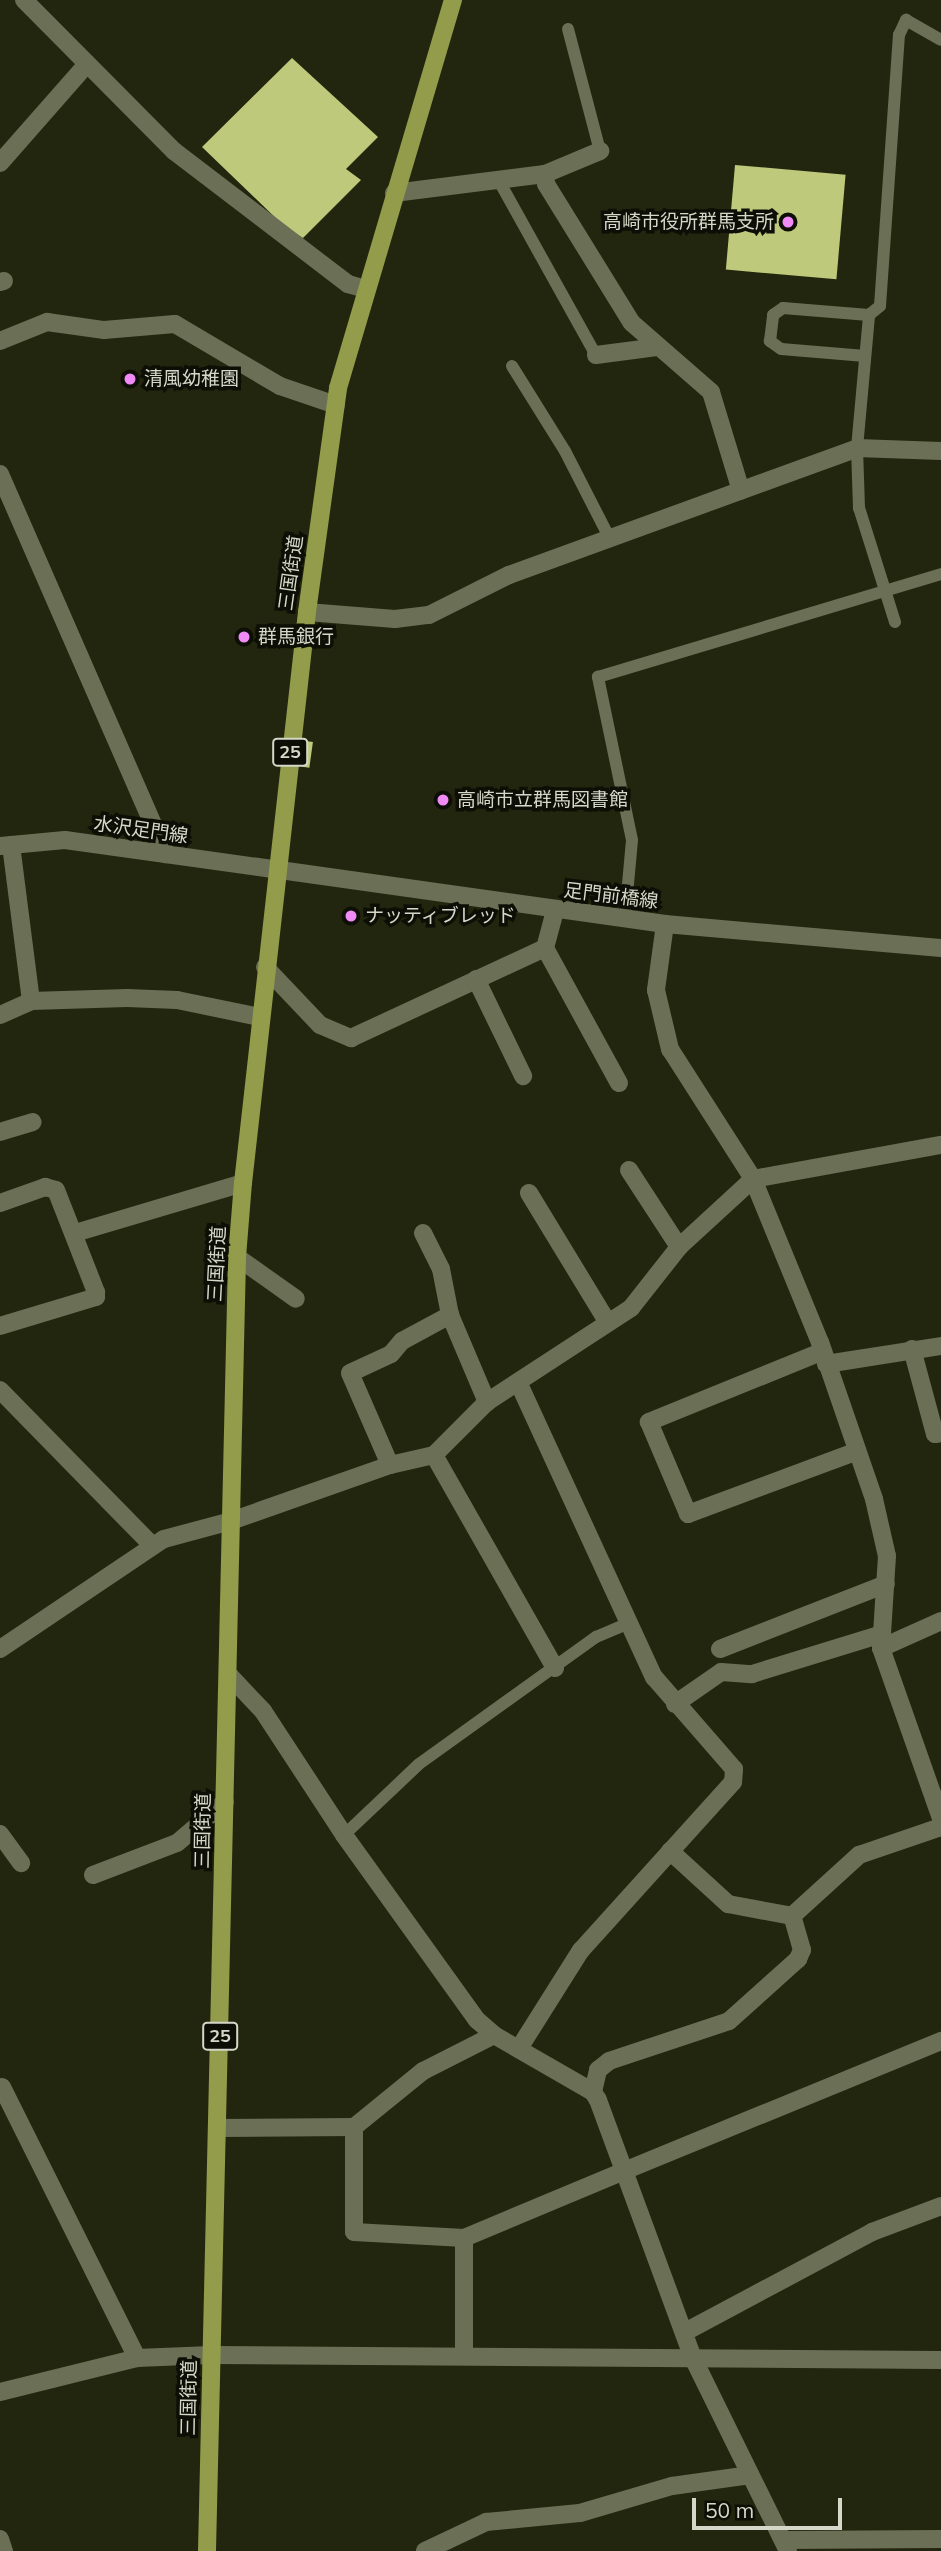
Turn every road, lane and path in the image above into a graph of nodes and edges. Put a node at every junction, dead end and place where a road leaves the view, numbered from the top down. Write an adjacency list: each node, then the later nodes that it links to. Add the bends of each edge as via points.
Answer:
1 (24, 0): 5 (street)
2 (453, 0): 10 (main road, 三国街道 / 25)
3 (568, 29): 6 (lane)
4 (941, 40): 12 (lane, via 906,20 899,35 880,306)
5 (87, 64): 7 (street); 11 (street, via 174,151 348,284)
6 (600, 151): 8 (street)
7 (0, 163)
8 (545, 174): 9 (street); 14 (street, via 546,184 632,323)
9 (499, 181): 10 (street); 15 (lane)
10 (394, 193): 11 (main road, 三国街道 / 25)
11 (365, 289): 18 (main road, 三国街道 / 25)
12 (869, 315): 16 (lane); 16 (lane, via 783,308 773,315 770,341 781,349)
13 (0, 341): 18 (street, via 47,322 104,330 175,324 280,386)
14 (658, 347): 15 (street); 22 (street, via 711,392)
15 (596, 355)
16 (865, 356): 19 (lane)
17 (512, 366): 23 (lane, via 565,451)
18 (335, 405): 26 (main road, 三国街道 / 25)
19 (857, 448): 20 (street); 22 (street); 25 (lane, via 859,508)
20 (941, 451)
21 (0, 474): 29 (street)
22 (741, 491): 23 (street)
23 (609, 537): 26 (street, via 509,575 429,615 395,619)
24 (941, 574): 25 (lane)
25 (886, 592): 27 (lane); 32 (lane, via 598,677 632,840)
26 (307, 612): 30 (main road, 三国街道 / 25)
27 (895, 622)
28 (5, 846): 29 (street, 水沢足門線, via 65,840); 38 (street)
29 (166, 854): 30 (street, 水沢足門線)
30 (276, 873): 31 (street, 足門前橋線); 36 (main road, 三国街道 / 25)
31 (555, 910): 32 (street, 足門前橋線); 34 (street)
32 (625, 918): 33 (street, 足門前橋線)
33 (664, 924): 35 (street, 足門前橋線); 47 (street, via 656,990 670,1049)
34 (545, 947): 37 (street); 42 (street)
35 (941, 948)
36 (265, 967): 37 (street, via 320,1026 351,1038); 40 (main road, 三国街道 / 25)
37 (476, 979): 41 (street)
38 (31, 1001): 39 (street); 40 (street, via 177,1000)
39 (0, 1015)
40 (260, 1017): 48 (main road, 三国街道 / 25)
41 (523, 1076)
42 (619, 1083)
43 (32, 1122): 44 (street)
44 (0, 1132)
45 (941, 1145): 47 (street)
46 (629, 1170): 53 (street)
47 (754, 1178): 53 (street); 61 (street)
48 (243, 1183): 51 (street); 54 (main road, 三国街道 / 25)
49 (529, 1194): 57 (street)
50 (0, 1203): 51 (street, via 45,1187 56,1190)
51 (75, 1233): 58 (street, via 96,1297)
52 (423, 1233): 56 (street, via 442,1269)
53 (679, 1247): 57 (street, via 631,1308)
54 (237, 1257): 55 (street, via 253,1264); 69 (main road, 三国街道 / 25)
55 (296, 1299)
56 (450, 1315): 64 (street); 68 (street, via 401,1341 391,1354 350,1373)
57 (608, 1323): 62 (street)
58 (0, 1326)
59 (941, 1346): 60 (street)
60 (912, 1349): 61 (street); 65 (street, via 935,1434)
61 (823, 1358): 66 (street); 66 (street, via 649,1422 688,1514)
62 (519, 1384): 64 (street); 73 (street)
63 (0, 1390): 70 (street)
64 (487, 1402): 67 (street)
65 (941, 1433)
66 (855, 1452): 71 (street, via 874,1499 885,1545)
67 (434, 1455): 68 (street); 77 (street, via 494,1568)
68 (390, 1465): 69 (street)
69 (231, 1521): 70 (street); 78 (main road, 三国街道 / 25)
70 (151, 1544): 75 (street)
71 (886, 1584): 74 (street); 76 (street)
72 (941, 1621): 74 (street)
73 (626, 1623): 77 (lane, via 596,1637); 79 (street, via 654,1677)
74 (881, 1641): 79 (street, via 752,1674 721,1672); 81 (street)
75 (0, 1649)
76 (720, 1649)
77 (555, 1668): 84 (lane, via 419,1764)
78 (228, 1674): 80 (main road, 三国街道 / 25); 84 (street, via 264,1711)
79 (675, 1704): 85 (street, via 734,1769 733,1782)
80 (225, 1802): 87 (street, via 177,1843); 95 (main road, 三国街道 / 25)
81 (941, 1818)
82 (941, 1827): 88 (street, via 859,1856)
83 (0, 1834): 86 (street)
84 (344, 1835): 89 (street, via 477,2020)
85 (670, 1851): 88 (street, via 727,1904); 91 (street, via 581,1950)
86 (20, 1863)
87 (93, 1875)
88 (792, 1916): 93 (street, via 802,1950 799,1959 729,2021 609,2061 598,2070)
89 (494, 2035): 91 (street); 94 (street, via 423,2071)
90 (941, 2041): 96 (street)
91 (520, 2047): 93 (street)
92 (2, 2087): 102 (street)
93 (593, 2092): 96 (street)
94 (354, 2127): 95 (street); 98 (street, via 354,2232)
95 (218, 2128): 100 (main road, 三国街道 / 25)
96 (624, 2171): 98 (street); 99 (street)
97 (941, 2206): 99 (street, via 872,2232)
98 (464, 2238): 101 (street)
99 (685, 2332): 103 (street)
100 (211, 2355): 101 (street); 102 (street); 112 (main road, 三国街道 / 25)
101 (464, 2356): 103 (street)
102 (137, 2358): 105 (street)
103 (693, 2358): 104 (street); 106 (street)
104 (941, 2360)
105 (0, 2392)
106 (750, 2475): 109 (street, via 672,2486 580,2513 486,2522); 110 (street)
107 (0, 2539): 111 (street)
108 (941, 2539): 110 (street)
109 (450, 2544): 113 (street)
110 (785, 2545)
111 (4, 2551)
112 (207, 2551)
113 (425, 2551)

